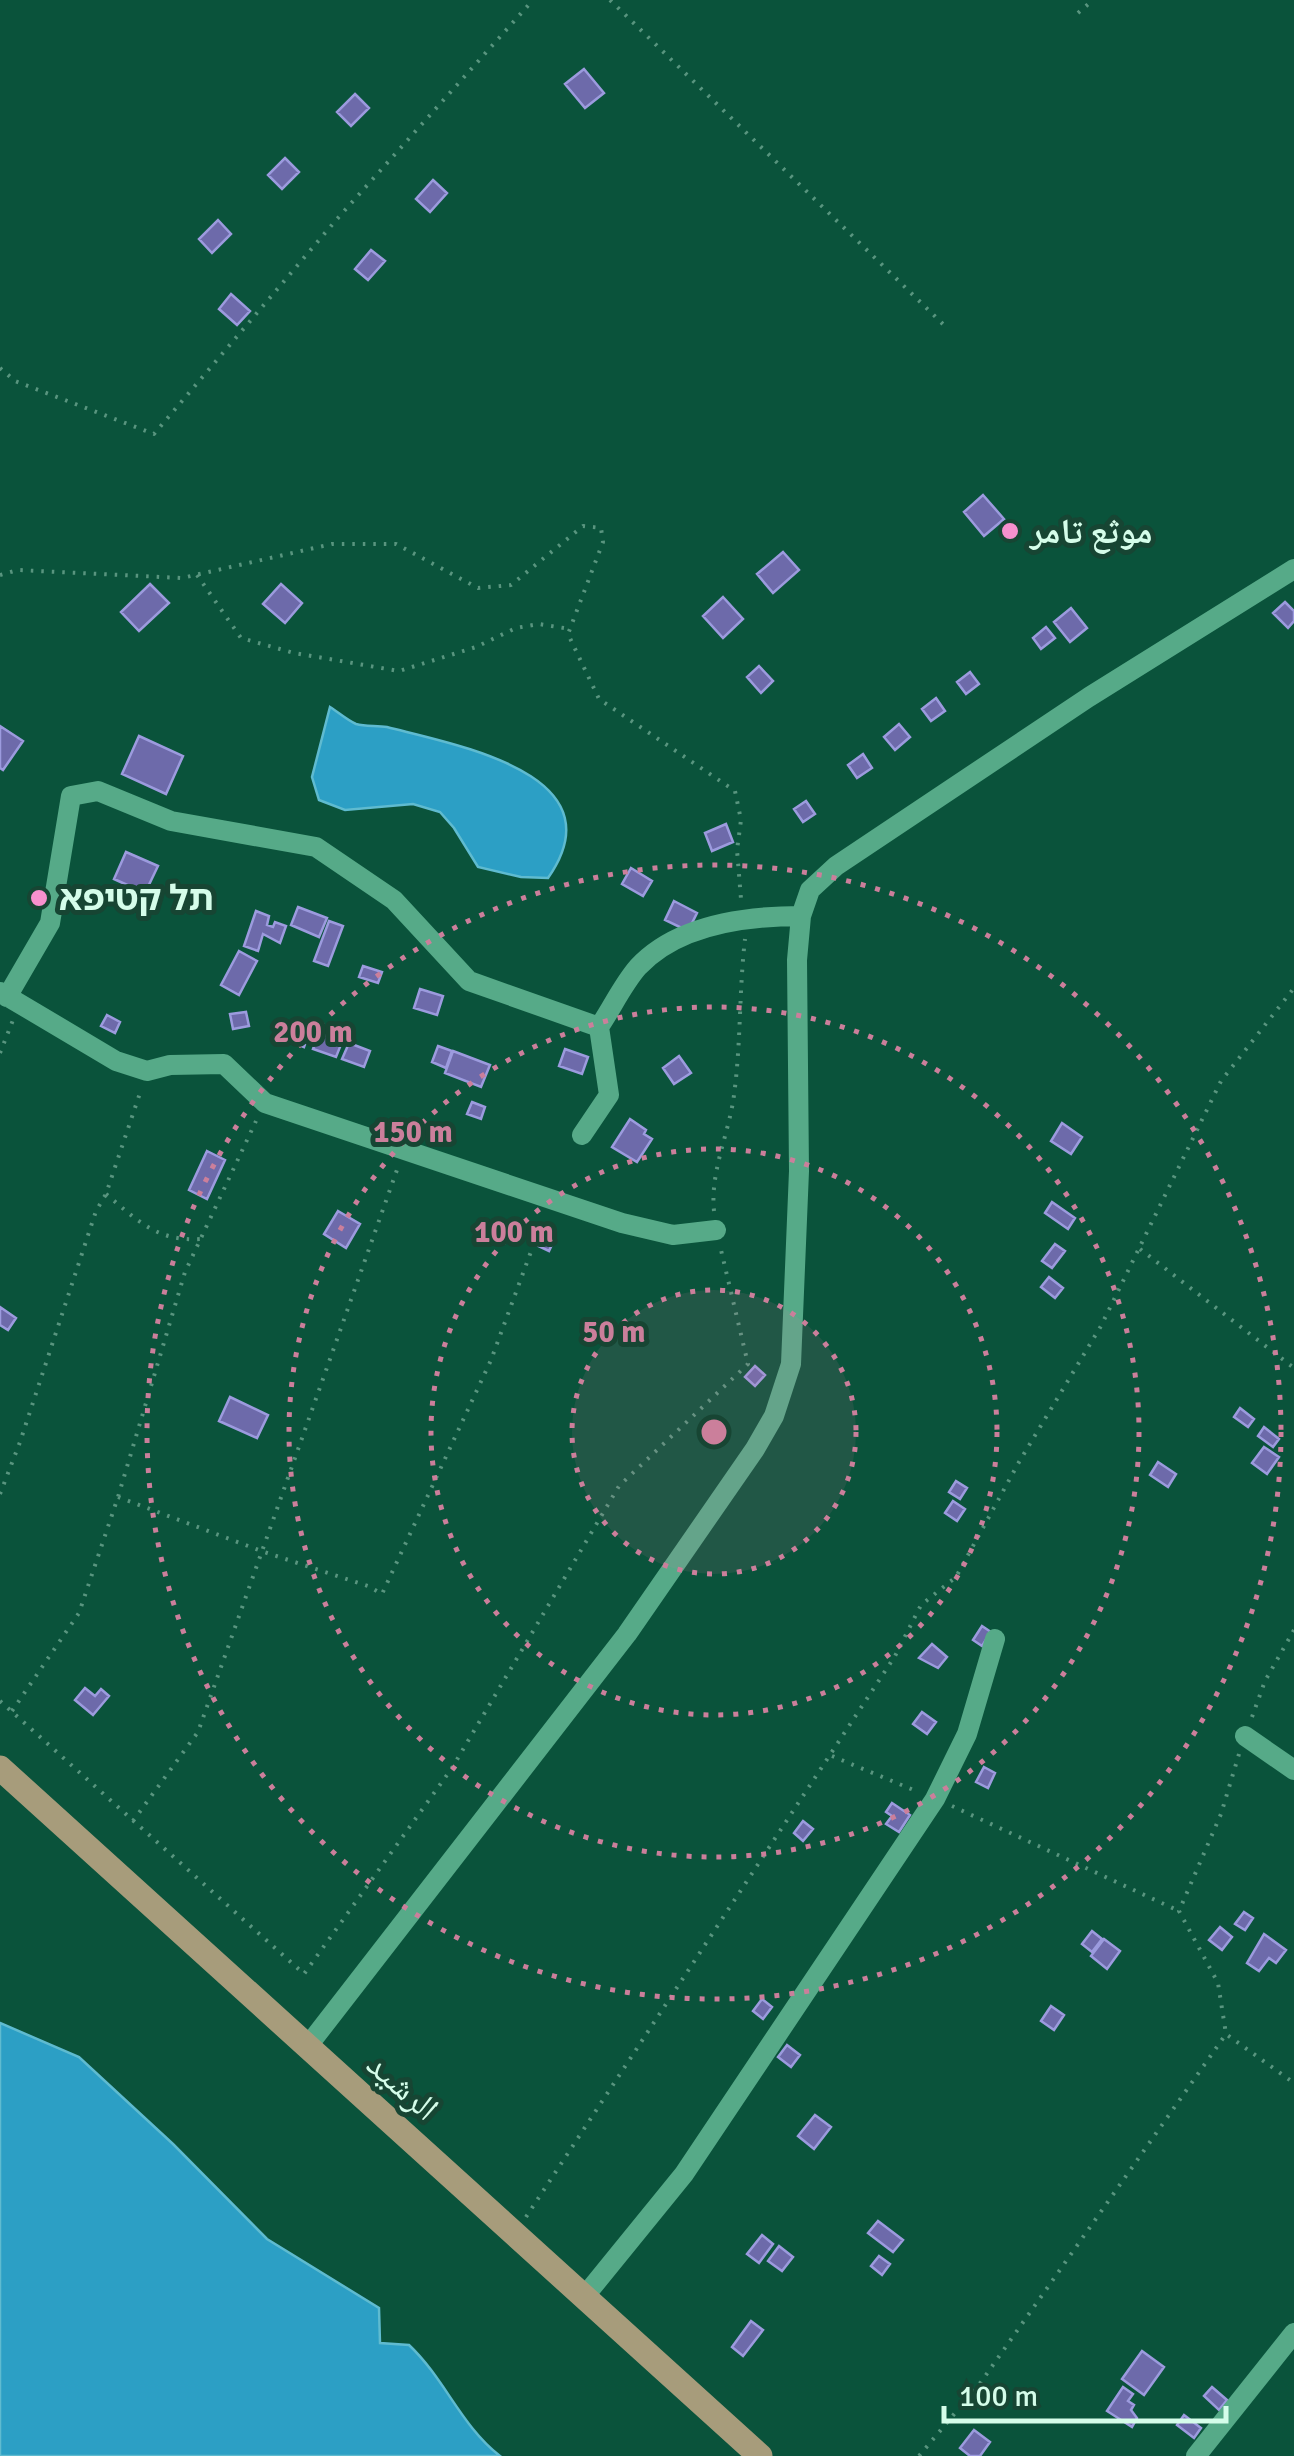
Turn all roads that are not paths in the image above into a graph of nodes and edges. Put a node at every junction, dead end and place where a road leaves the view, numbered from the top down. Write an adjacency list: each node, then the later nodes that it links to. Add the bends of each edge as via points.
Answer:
1 (1286, 575): 2 (street); 3 (street, via 836,866 810,890)
2 (1294, 596)
3 (800, 916): 5 (street, via 743,919 671,941 638,968); 12 (street, via 795,1309 791,1364 774,1416 630,1628)
4 (9, 998): 5 (street, via 50,922 71,796 98,791 171,821 316,847 394,900 469,981); 7 (street, via 116,1061 148,1071 224,1064 264,1102 622,1223 673,1236)
5 (599, 1027): 6 (street, via 610,1096)
6 (582, 1135)
7 (716, 1230)
8 (995, 1639): 13 (street, via 967,1734 935,1798 684,2174)
9 (1245, 1736): 11 (street)
10 (0, 1768): 12 (main road, الرشيد)
11 (1294, 1770)
12 (307, 2047): 13 (main road, الرشيد)
13 (584, 2297): 15 (main road, الرشيد)
14 (1294, 2332): 16 (street)
15 (760, 2456)
16 (1196, 2456)

